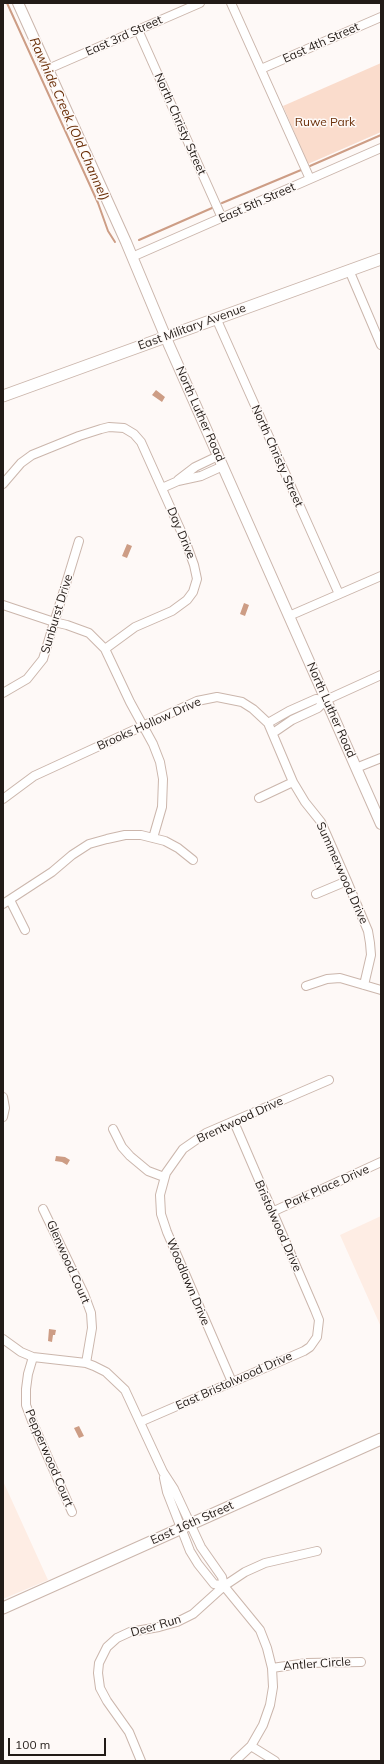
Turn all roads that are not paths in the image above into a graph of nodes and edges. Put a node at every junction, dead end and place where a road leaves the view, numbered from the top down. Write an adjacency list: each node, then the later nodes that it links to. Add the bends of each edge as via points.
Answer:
1 (18, 3): 6 (street, North Luther Road)
2 (200, 3): 5 (street, East 3rd Street)
3 (231, 3): 7 (street)
4 (381, 17): 7 (street, East 4th Street)
5 (138, 30): 6 (street, East 3rd Street); 10 (street, North Christy Street)
6 (48, 69): 11 (street, North Luther Road)
7 (261, 69): 9 (street)
8 (381, 148): 9 (street, East 5th Street)
9 (310, 179): 10 (street, East 5th Street)
10 (222, 218): 11 (street, East 5th Street)
11 (132, 257): 15 (street, North Luther Road)
12 (381, 259): 13 (main road, East Military Avenue)
13 (349, 270): 14 (main road, East Military Avenue); 16 (street)
14 (216, 318): 15 (main road, East Military Avenue); 25 (street, North Christy Street)
15 (165, 337): 17 (main road, East Military Avenue); 18 (street, North Luther Road)
16 (381, 345)
17 (3, 396)
18 (218, 456): 19 (street, North Luther Road); 20 (street, via 195,467)
19 (223, 466): 20 (street, via 201,476); 27 (street, North Luther Road)
20 (178, 481): 22 (street)
21 (3, 484): 22 (street, Day Drive, via 21,463 32,455 109,427 124,428 141,442)
22 (162, 488): 29 (street, Day Drive, via 194,565 197,578 193,592 172,611 135,627)
23 (79, 541): 28 (street, Sunburst Drive)
24 (381, 576): 25 (street)
25 (339, 594): 27 (street)
26 (3, 605): 28 (street)
27 (289, 616): 32 (street, North Luther Road)
28 (54, 622): 29 (street, via 68,624 89,633); 31 (street, Sunburst Drive, via 43,659 27,679)
29 (105, 649): 34 (street)
30 (381, 675): 32 (street)
31 (3, 693)
32 (326, 700): 33 (street, via 316,699 289,710); 35 (street, via 318,708 292,720); 37 (street, North Luther Road)
33 (268, 723): 34 (street, Brooks Hollow Drive, via 242,702 217,697 197,701); 35 (street, Summerwood Drive)
34 (144, 726): 40 (street, Brooks Hollow Drive, via 34,776); 42 (street, via 160,762 163,780 162,807)
35 (273, 733): 38 (street, Summerwood Drive)
36 (381, 758): 37 (street)
37 (356, 768): 41 (street, North Luther Road)
38 (294, 782): 39 (street); 44 (street, Summerwood Drive, via 320,822)
39 (259, 798)
40 (3, 799)
41 (381, 824)
42 (153, 838): 43 (street, via 178,848); 46 (street, via 126,835 89,844)
43 (193, 860)
44 (347, 881): 45 (street); 48 (street, Summerwood Drive, via 368,931 370,943)
45 (316, 894)
46 (6, 902): 47 (street)
47 (25, 930)
48 (364, 985): 49 (street, via 340,978 327,979); 50 (street)
49 (306, 986)
50 (381, 990)
51 (329, 1080): 54 (street, Brentwood Drive)
52 (3, 1097): 53 (street)
53 (3, 1117)
54 (234, 1122): 57 (street, Brentwood Drive, via 206,1134 183,1149); 59 (street, Bristolwood Drive)
55 (114, 1129): 57 (street, via 122,1147 130,1156 148,1171)
56 (381, 1162): 59 (street, Park Place Drive)
57 (164, 1177): 64 (street, Woodlawn Drive, via 160,1203 165,1226)
58 (44, 1209): 63 (street, Glenwood Court, via 91,1313 92,1328)
59 (272, 1212): 60 (street, Bristolwood Drive, via 319,1320)
60 (318, 1330): 64 (street, East Bristolwood Drive, via 315,1341 304,1351)
61 (3, 1339): 62 (street)
62 (33, 1357): 63 (street); 67 (street, Pepperwood Court, via 28,1374 26,1405)
63 (86, 1363): 65 (street, via 106,1372 116,1381 128,1395)
64 (232, 1382): 65 (street, East Bristolwood Drive)
65 (140, 1422): 68 (street, via 162,1472 167,1492)
66 (381, 1439): 68 (main road, East 16th Street)
67 (72, 1512)
68 (186, 1525): 70 (street, via 222,1577); 70 (street, via 190,1551 198,1564 214,1584); 71 (main road, East 16th Street)
69 (317, 1551): 70 (street, Deer Run, via 265,1563)
70 (224, 1586): 73 (street, via 260,1630); 75 (street, Deer Run, via 193,1614 159,1627 130,1632 117,1638 102,1654 98,1673 100,1688 129,1732)
71 (3, 1608)
72 (361, 1662): 73 (street, Antler Circle, via 307,1663)
73 (272, 1668): 74 (street, via 273,1687 270,1705 263,1725)
74 (251, 1746): 76 (street); 77 (street)
75 (141, 1761)
76 (235, 1761)
77 (275, 1761)

